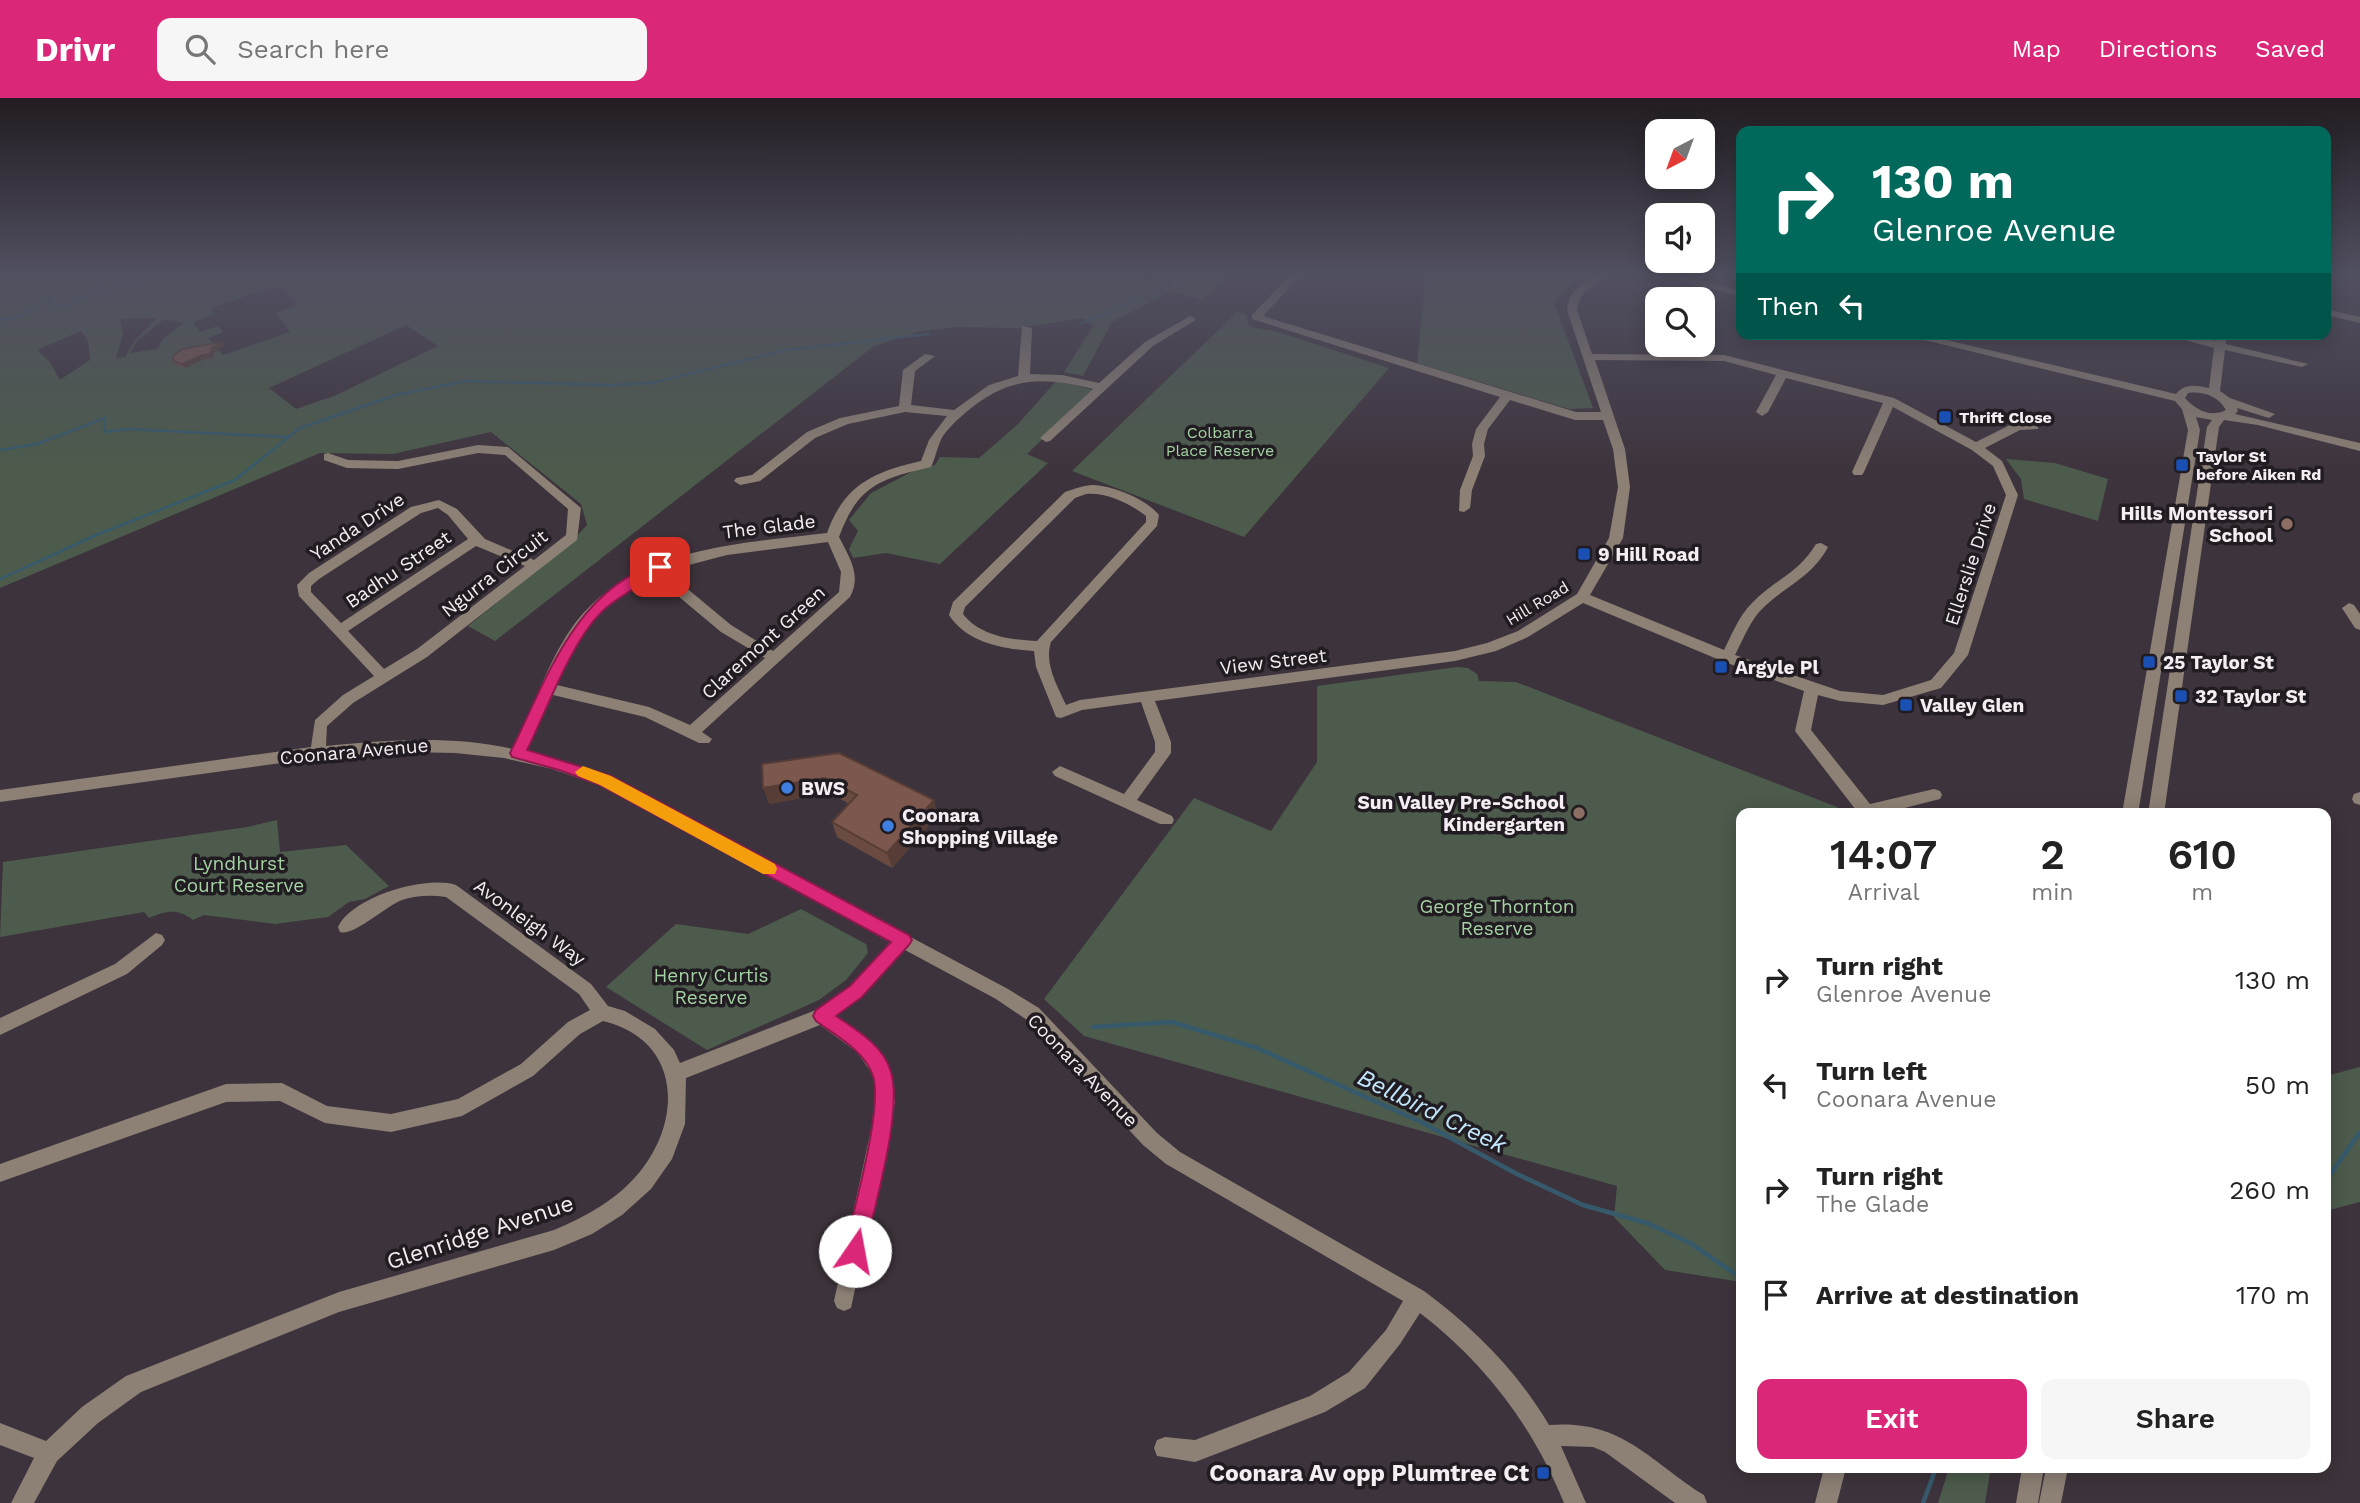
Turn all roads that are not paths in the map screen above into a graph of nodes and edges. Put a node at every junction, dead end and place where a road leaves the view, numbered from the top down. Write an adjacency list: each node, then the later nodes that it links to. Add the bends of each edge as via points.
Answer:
1 (1025, 342): 12 (street)
2 (1153, 342): 13 (street)
3 (1334, 342): 15 (street)
4 (1584, 342): 9 (street, Hill Road)
5 (1936, 342): 18 (street)
6 (2221, 342): 14 (street)
7 (2229, 342): 10 (street)
8 (929, 356): 19 (street, via 909,370)
9 (1589, 356): 11 (street, Ellerslie Drive, via 1724,358); 22 (street, Hill Road)
10 (2302, 364)
11 (1783, 372): 16 (street, Ellerslie Drive); 20 (street)
12 (1024, 378): 13 (street, via 1060,377); 21 (street, via 979,393)
13 (1101, 387): 25 (street)
14 (2214, 393): 17 (street); 18 (street, via 2183,391)
15 (1507, 396): 22 (street, via 1575,416); 32 (street, via 1482,429)
16 (1890, 401): 27 (street, Ellerslie Drive); 30 (street)
17 (2228, 401): 23 (street, via 2232,411); 26 (street)
18 (2184, 403): 23 (street, via 2204,415); 58 (street, via 2194,430)
19 (905, 408): 21 (street); 31 (street, via 844,421 811,435 760,482)
20 (1762, 412)
21 (957, 414): 33 (street, via 934,437 926,464 888,474 862,488 844,507)
22 (1606, 416): 38 (street, Hill Road, via 1619,449 1624,486 1616,538)
23 (2222, 417): 28 (street, via 2258,421); 59 (street, via 2213,427)
24 (2034, 426): 27 (street, via 2018,426)
25 (1046, 438)
26 (2360, 438)
27 (1976, 447): 47 (street, Ellerslie Drive, via 1997,464 2012,495 1961,655 1936,684 1883,701)
28 (2360, 447)
29 (328, 457): 36 (street, Ngurra Circuit, via 348,464 398,465 478,449 508,451 575,508 572,537)
30 (1858, 472)
31 (740, 481)
32 (1464, 508)
33 (832, 537): 37 (street, The Glade, via 709,553); 44 (street, Claremont Green, via 849,570 850,585)
34 (477, 539): 36 (street, Yanda Drive); 41 (street, Badhu Street); 41 (street, Yanda Drive, via 444,504 432,502 314,576 304,585 303,593)
35 (1821, 547): 45 (street, via 1816,561 1751,613)
36 (536, 565): 46 (street, Ngurra Circuit, via 422,653)
37 (656, 570): 44 (street, via 722,627); 48 (street, The Glade, via 599,606 577,632)
38 (1583, 597): 43 (street, Hill Road, via 1523,634); 45 (street, Ellerslie Drive)
39 (2349, 608): 40 (street)
40 (2360, 625)
41 (339, 631): 46 (street, Yanda Drive)
42 (1041, 646): 42 (street, via 1152,523 1148,510 1095,489 1070,495 958,605 956,615 969,630); 49 (street, View Street, via 1046,677 1061,713 1080,705)
43 (1491, 647): 49 (street, View Street, via 1455,656)
44 (774, 657): 48 (street, Claremont Green, via 698,736 649,712)
45 (1727, 657): 47 (street, Ellerslie Drive)
46 (383, 677): 50 (street, Ngurra Circuit, via 320,724)
47 (1812, 688): 56 (street, via 1803,732)
48 (550, 689): 51 (street, The Glade)
49 (1146, 696): 55 (street, via 1163,753)
50 (318, 752): 51 (street, Coonara Avenue, via 424,744); 54 (street, Coonara Avenue)
51 (518, 753): 63 (street, Coonara Avenue, via 605,781)
52 (1059, 772): 55 (street)
53 (1934, 795): 57 (street)
54 (0, 796)
55 (1126, 803): 60 (street)
56 (1864, 808)
57 (1879, 808)
58 (2131, 808)
59 (2157, 808)
60 (1166, 820)
61 (346, 927): 64 (street, Avonleigh Way, via 397,895 429,887 450,890 585,989)
62 (156, 940): 66 (street, via 121,969)
63 (903, 940): 65 (street, via 856,992); 69 (street, Coonara Avenue, via 1033,1014 1136,1125 1173,1158)
64 (602, 1013): 67 (street, via 619,1017 649,1035); 68 (street, via 573,1027 527,1070 461,1107 391,1123 325,1114 282,1092 226,1093)
65 (822, 1016): 67 (street); 70 (street, via 863,1046 882,1072 886,1102)
66 (0, 1027)
67 (676, 1073): 74 (street, Glenridge Avenue, via 676,1124 666,1153 615,1209 554,1240 339,1302 175,1366 134,1384 101,1407)
68 (0, 1173)
69 (1417, 1298): 72 (street, Coonara Avenue, via 1493,1363); 73 (street, via 1393,1337 1357,1380 1317,1404 1195,1451)
70 (844, 1301)
71 (0, 1434): 74 (street)
72 (1545, 1436): 79 (street, Coonara Avenue); 80 (street, via 1570,1432 1600,1436)
73 (1165, 1448)
74 (49, 1454): 78 (street, Glenridge Avenue)
75 (1834, 1473): 81 (street)
76 (2032, 1473): 82 (street)
77 (2056, 1473): 83 (street)
78 (22, 1503)
79 (1575, 1503)
80 (1696, 1503)
81 (1826, 1503)
82 (2027, 1503)
83 (2050, 1503)

